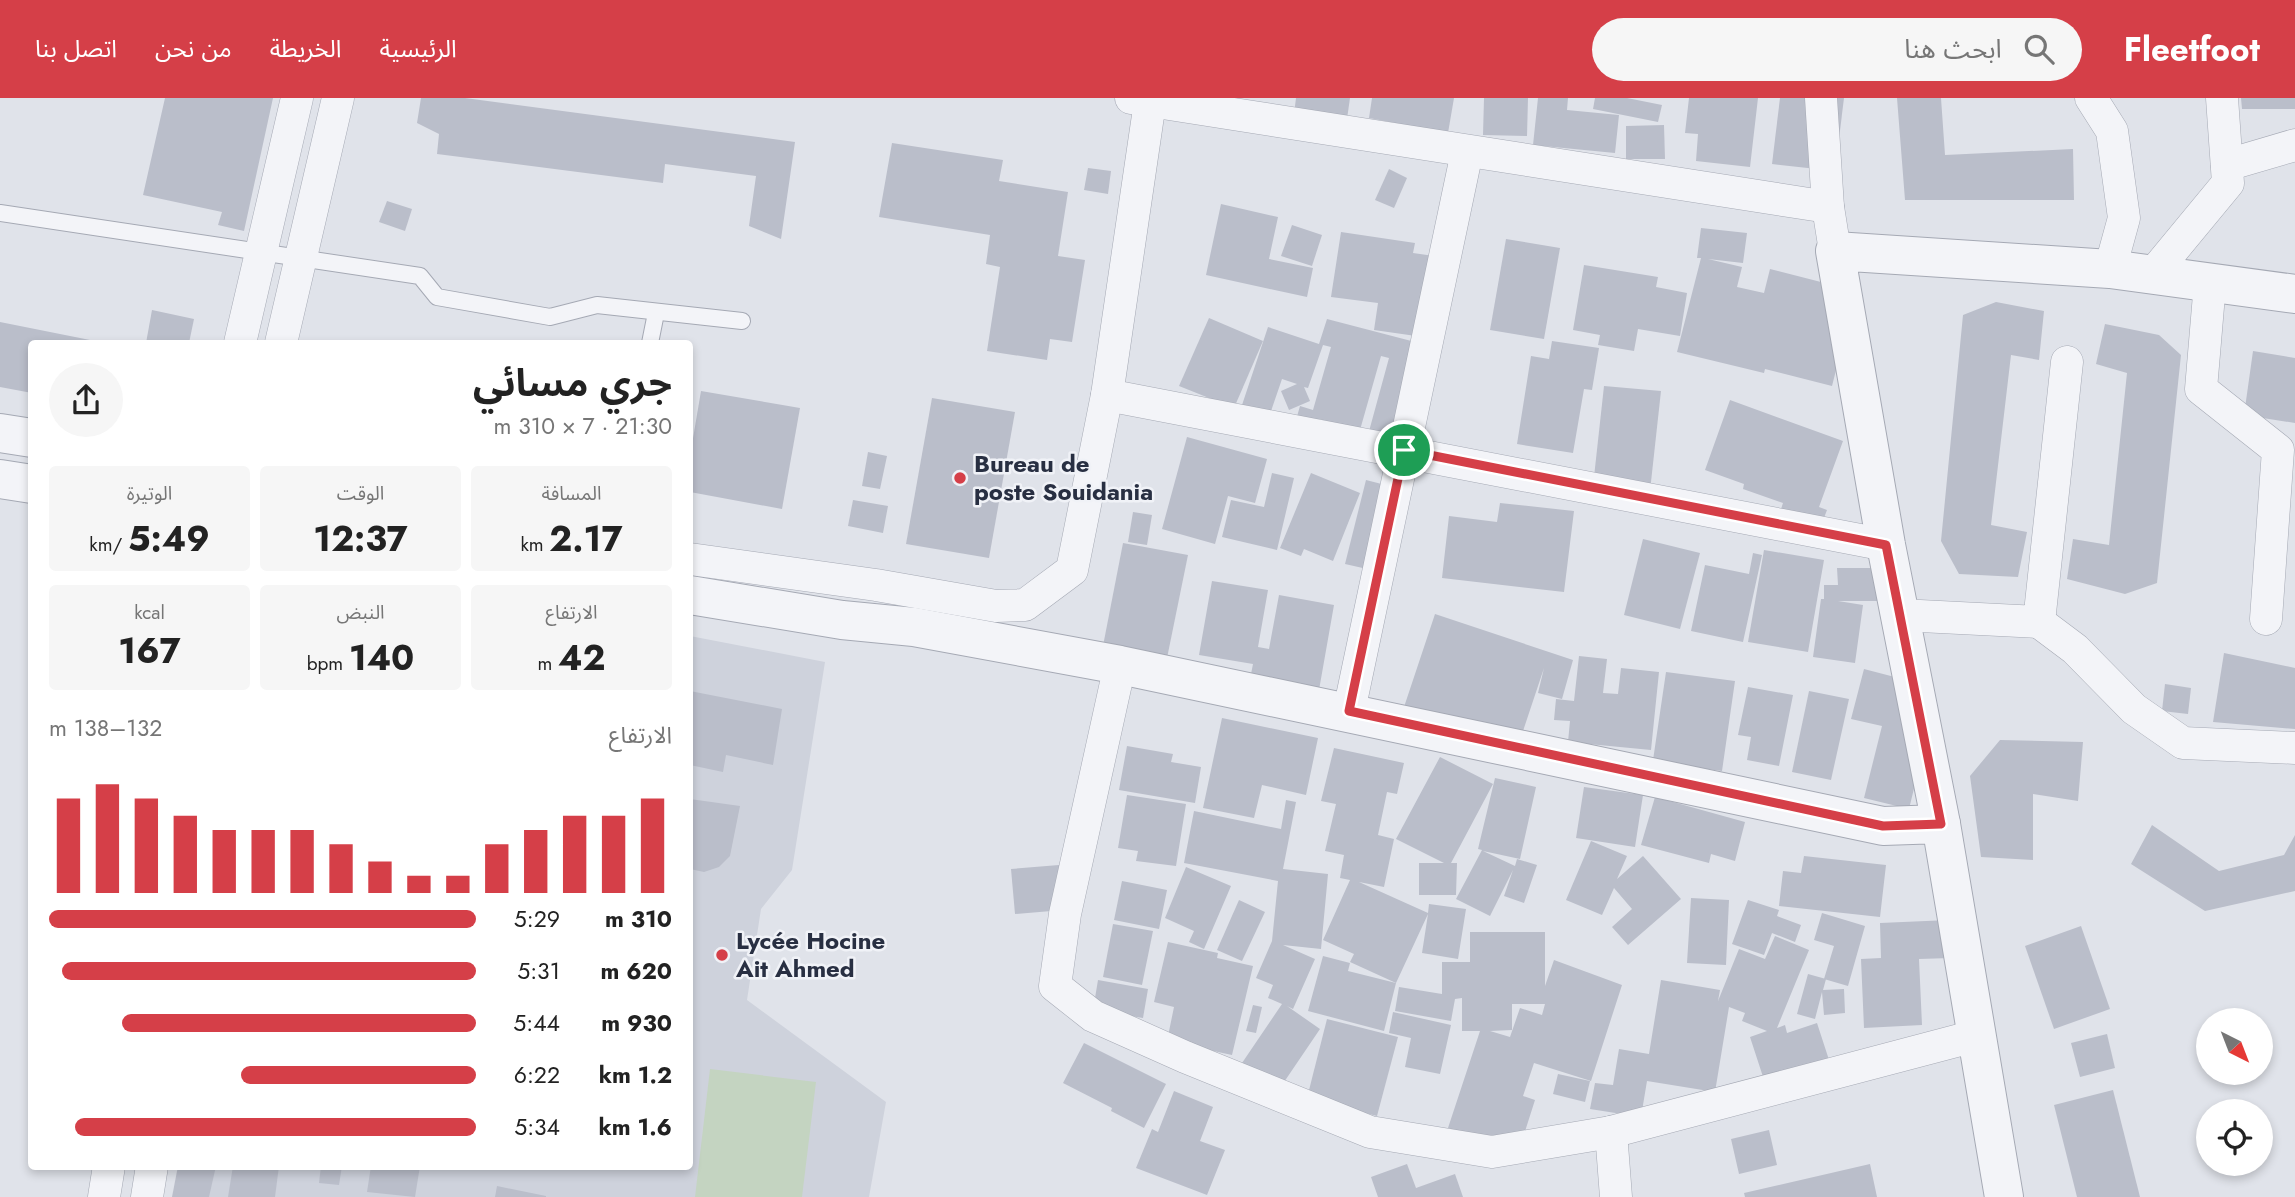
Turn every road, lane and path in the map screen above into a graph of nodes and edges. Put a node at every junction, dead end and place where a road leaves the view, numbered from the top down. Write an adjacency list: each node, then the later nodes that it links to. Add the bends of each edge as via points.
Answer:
1 (297, 98): 13 (street)
2 (338, 98): 15 (street)
3 (1821, 98): 11 (street)
4 (2091, 98): 16 (street, via 2112,131 2124,218)
5 (2222, 98): 10 (street)
6 (1139, 100): 7 (street); 26 (street)
7 (1202, 104): 9 (street)
8 (2295, 145): 10 (street)
9 (1467, 152): 11 (street); 29 (street)
10 (2227, 165): 17 (street, via 2228,183)
11 (1828, 207): 14 (street)
12 (0, 213): 13 (lane)
13 (263, 250): 15 (lane); 22 (street)
14 (1835, 251): 16 (street); 32 (street)
15 (300, 256): 20 (lane, via 420,276 437,297 550,317 597,305); 23 (street)
16 (2110, 269): 17 (street)
17 (2152, 275): 18 (street)
18 (2210, 283): 19 (street); 36 (street, via 2201,388 2278,450)
19 (2295, 294)
20 (656, 313): 21 (lane); 24 (lane)
21 (742, 321)
22 (241, 340)
23 (282, 340)
24 (651, 340)
25 (2067, 362): 37 (street)
26 (1107, 396): 29 (street); 33 (street, via 1072,570 1025,605 996,606 876,584)
27 (0, 433): 28 (street)
28 (28, 438)
29 (1404, 450): 32 (street); 39 (street)
30 (0, 479): 31 (street)
31 (28, 483)
32 (1886, 545): 35 (street)
33 (693, 559)
34 (693, 595): 38 (street, via 914,627)
35 (1900, 615): 37 (street); 41 (street)
36 (2266, 619)
37 (2039, 622): 40 (street, via 2075,649 2134,709 2183,743)
38 (1121, 665): 39 (street); 43 (street, via 1065,914 1055,986 1093,1016 1370,1132 1492,1152)
39 (1349, 711): 41 (street, via 1883,826)
40 (2295, 748)
41 (1941, 824): 42 (street)
42 (1975, 1036): 43 (street); 49 (street)
43 (1611, 1132): 48 (street)
44 (108, 1170): 46 (street)
45 (151, 1170): 47 (street)
46 (104, 1197)
47 (147, 1197)
48 (1616, 1197)
49 (2004, 1197)

